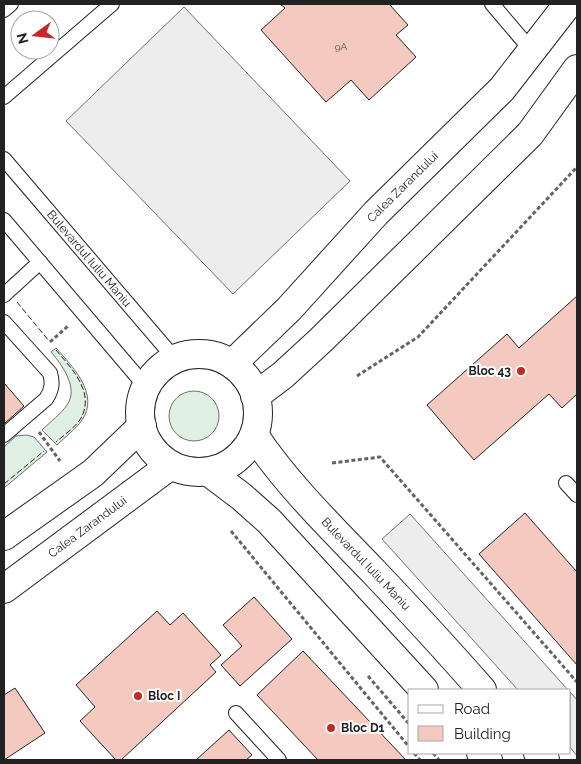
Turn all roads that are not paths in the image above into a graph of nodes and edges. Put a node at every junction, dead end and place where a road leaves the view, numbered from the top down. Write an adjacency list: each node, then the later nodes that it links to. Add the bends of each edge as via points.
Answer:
1 (12, 4): 5 (lane)
2 (112, 4): 8 (lane)
3 (492, 4): 6 (lane)
4 (568, 4): 6 (main road, Calea Zarandului)
5 (4, 10)
6 (532, 51): 15 (main road, Calea Zarandului, via 502,89 376,213 289,309)
7 (577, 70): 17 (main road, via 530,134 321,340)
8 (4, 97)
9 (4, 159): 14 (lane, Bulevardul Iuliu Maniu)
10 (4, 220): 11 (lane)
11 (40, 262): 12 (lane); 16 (lane)
12 (4, 295)
13 (4, 322): 19 (lane, via 50,373 52,387 46,399)
14 (175, 359): 15 (main road, via 194,354 214,356); 16 (main road, via 158,371)
15 (232, 364): 17 (main road, via 246,378)
16 (146, 387): 18 (main road, via 141,406)
17 (255, 396): 20 (main road, via 258,415)
18 (142, 426): 21 (main road, via 148,442); 25 (main road, via 93,474)
19 (4, 435)
20 (254, 435): 22 (main road, via 236,459); 28 (main road, Bulevardul Iuliu Maniu, via 299,494)
21 (171, 465): 22 (main road, via 190,472); 26 (main road, Calea Zarandului)
22 (209, 472): 27 (main road, via 269,521)
23 (566, 483): 24 (lane)
24 (577, 495)
25 (4, 536)
26 (4, 589)
27 (423, 689)
28 (481, 689)
29 (236, 713): 30 (lane)
30 (279, 760)

